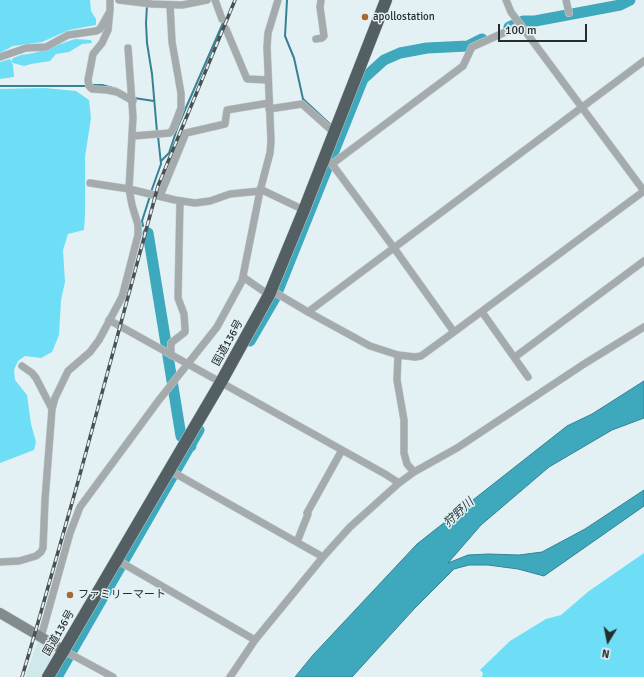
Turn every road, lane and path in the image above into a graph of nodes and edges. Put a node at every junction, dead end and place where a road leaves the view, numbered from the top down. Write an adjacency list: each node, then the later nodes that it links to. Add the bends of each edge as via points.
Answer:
1 (110, 0): 11 (street)
2 (119, 0): 10 (street)
3 (207, 0): 10 (street, via 182,6)
4 (215, 0): 13 (street)
5 (278, 0): 20 (street, via 268,33)
6 (321, 0): 16 (street, via 324,36)
7 (386, 0): 24 (highway, 国道136号)
8 (506, 0): 14 (street)
9 (566, 0): 12 (street)
10 (170, 5): 25 (street, via 181,108 170,133)
11 (110, 10): 18 (street, via 96,31 68,35 46,47 21,50); 21 (street, via 107,34 93,56 89,86 92,89 117,92)
12 (569, 14)
13 (222, 19)
14 (521, 25): 23 (street); 26 (street, via 472,46 464,66)
15 (226, 29): 20 (street, via 246,79)
16 (316, 39)
17 (128, 48): 21 (street)
18 (0, 57)
19 (644, 61): 23 (street)
20 (268, 80): 22 (street)
21 (132, 101): 25 (street)
22 (269, 106): 24 (street, via 302,104); 29 (street, via 270,153); 31 (street, via 227,110 225,124 187,131)
23 (582, 108): 30 (street); 34 (street)
24 (335, 132): 26 (highway, 国道136号)
25 (133, 136): 28 (street)
26 (328, 162): 33 (highway, 国道136号); 34 (street)
27 (90, 183): 28 (street)
28 (129, 189): 31 (street); 40 (street, via 138,235 124,292)
29 (260, 190): 32 (street, via 230,194 203,202); 33 (street); 36 (street)
30 (644, 191): 39 (street)
31 (160, 196): 32 (street)
32 (180, 201): 43 (street, via 178,298 184,314 185,332 171,343)
33 (304, 210): 37 (highway, 国道136号)
34 (394, 248): 38 (street); 42 (street)
35 (644, 262): 45 (street)
36 (243, 277): 37 (street); 46 (street, via 217,327)
37 (270, 293): 38 (street); 49 (highway, 国道136号)
38 (308, 312): 44 (street, via 368,345)
39 (482, 312): 42 (street); 45 (street)
40 (109, 320): 43 (street); 50 (street, via 95,347 68,371)
41 (644, 327): 53 (street, via 458,448)
42 (454, 332): 44 (street, via 421,356)
43 (171, 355): 46 (street)
44 (398, 355): 53 (street, via 397,380 404,420 404,453 407,464)
45 (515, 357): 48 (street)
46 (188, 364): 49 (street); 60 (street, via 80,507 70,533)
47 (22, 366): 50 (street, via 36,378)
48 (528, 377)
49 (220, 382): 51 (street); 52 (highway, 国道136号)
50 (52, 409): 58 (street, via 43,548 36,556)
51 (342, 450): 54 (street); 55 (street, via 307,513)
52 (169, 470): 55 (street); 57 (highway, 国道136号)
53 (414, 472): 54 (street)
54 (399, 483): 56 (street, via 350,527)
55 (297, 542): 56 (street)
56 (323, 557): 61 (street)
57 (117, 560): 61 (street); 62 (highway, 国道136号)
58 (0, 562)
59 (0, 613): 60 (street)
60 (41, 637): 62 (street)
61 (255, 640): 65 (street)
62 (69, 653): 63 (highway, 国道136号); 64 (street)
63 (48, 677)
64 (113, 677)
65 (230, 677)

